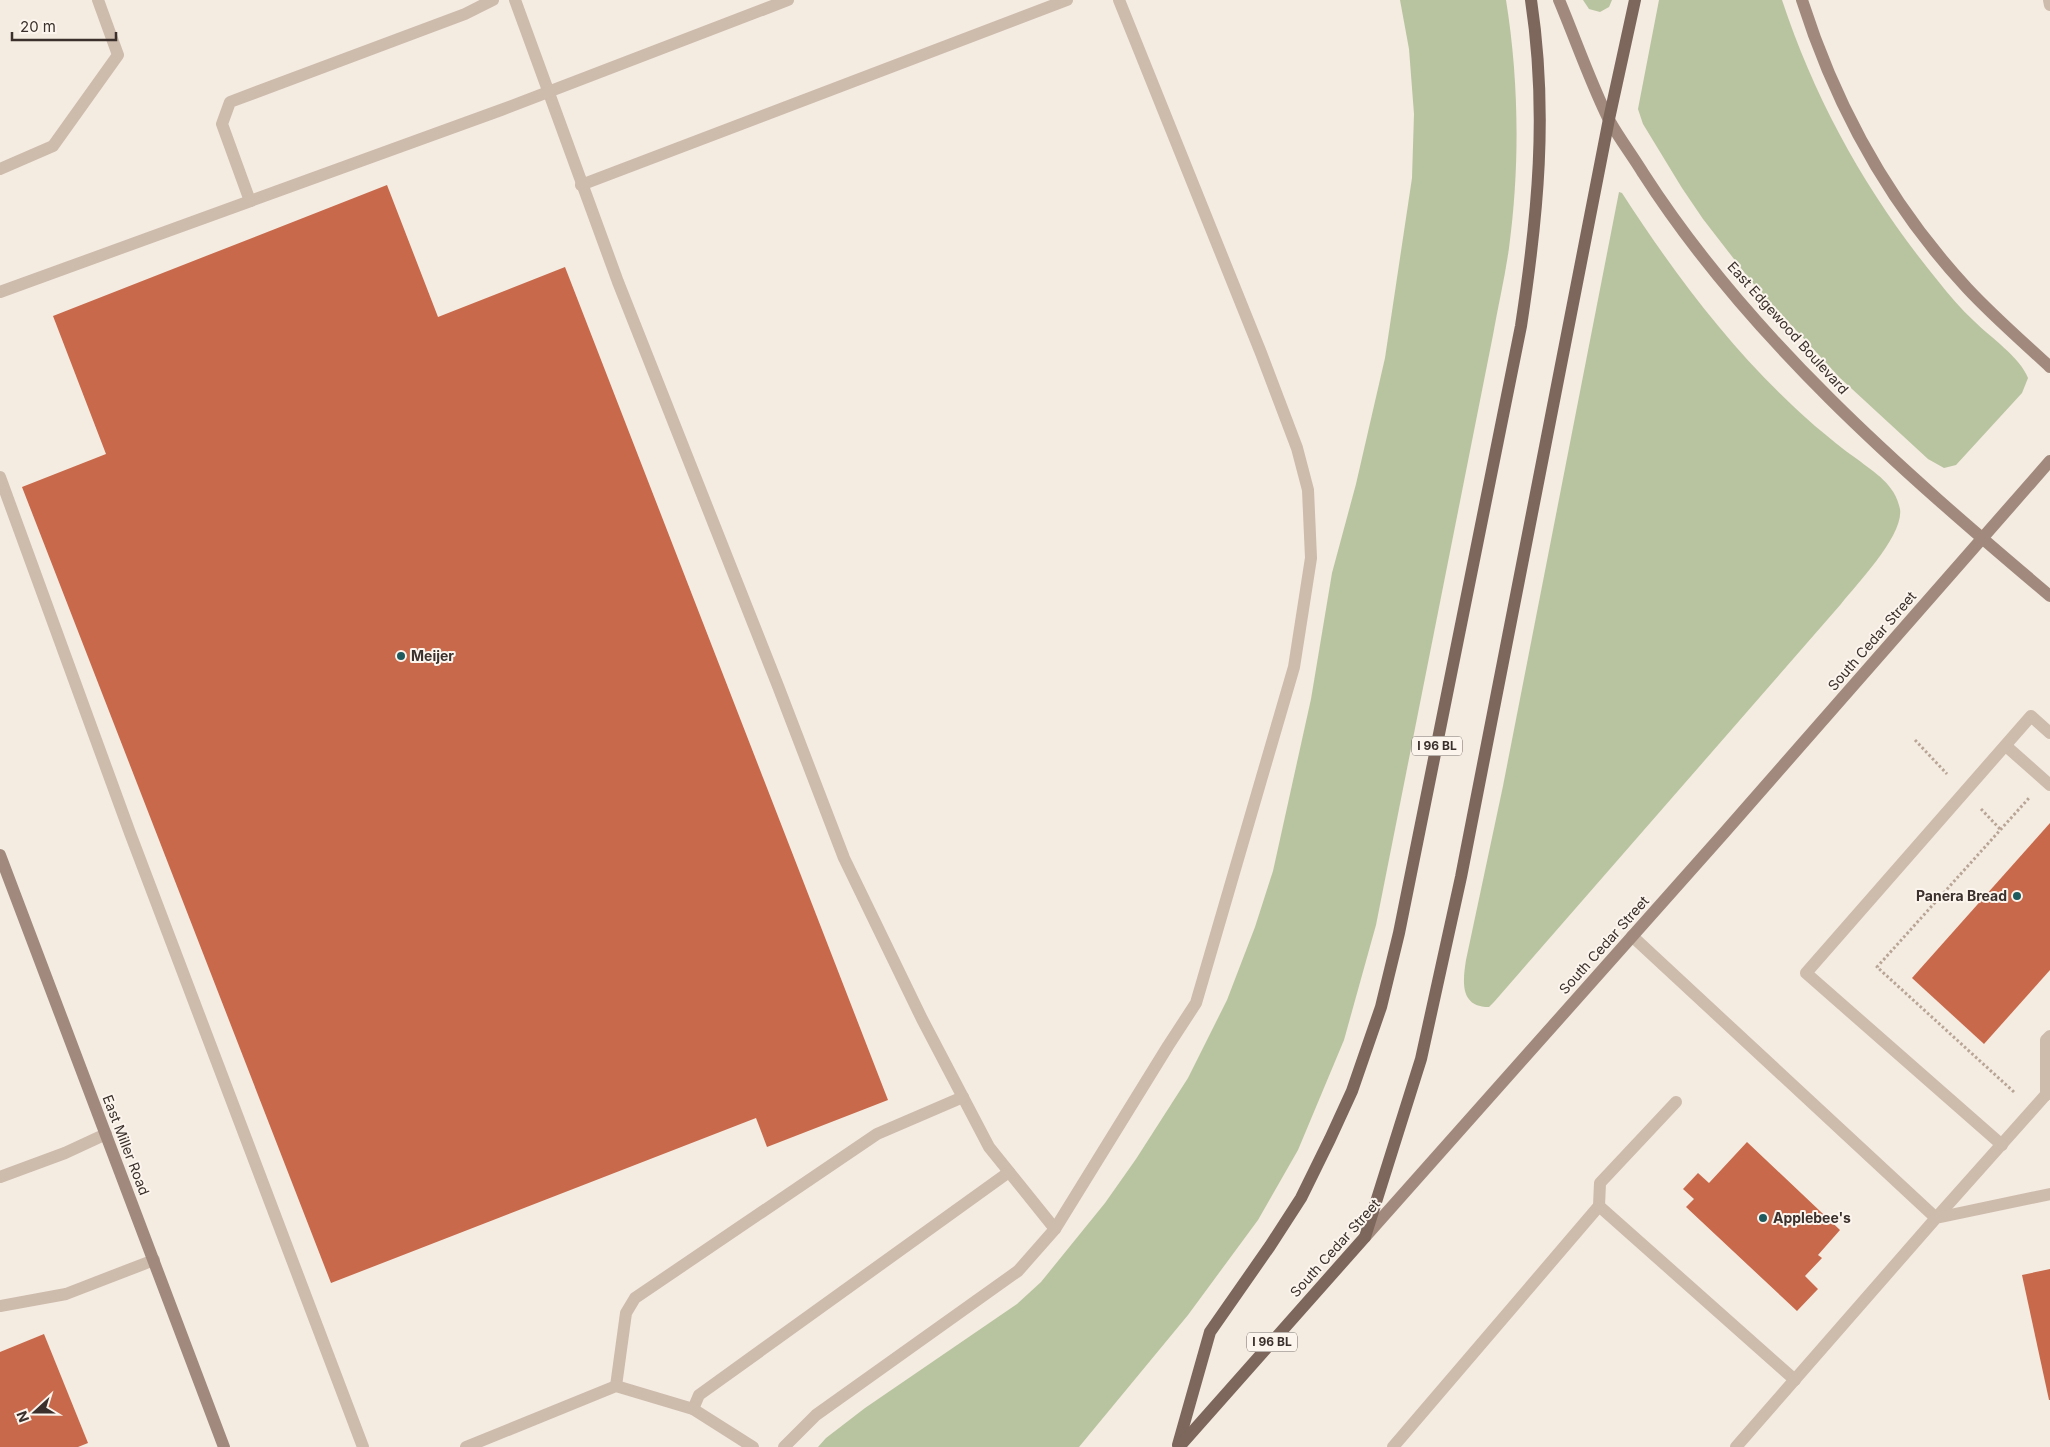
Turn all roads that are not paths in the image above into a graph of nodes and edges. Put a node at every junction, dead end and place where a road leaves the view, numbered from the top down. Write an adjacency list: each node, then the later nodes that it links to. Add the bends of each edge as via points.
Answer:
1 (98, 0): 15 (street, via 118,54 54,146)
2 (493, 0): 17 (street, via 465,14 230,102 222,124)
3 (515, 0): 13 (street)
4 (788, 0): 13 (street)
5 (1067, 0): 16 (street)
6 (1119, 0): 40 (street, via 1297,448 1308,490 1311,558 1294,667 1196,1004)
7 (1531, 0): 52 (main road, I 96 BL, via 1537,41 1542,135 1531,262 1397,942 1381,1007 1344,1107 1300,1198 1210,1332)
8 (1560, 0): 14 (main road, East Edgewood Boulevard)
9 (1635, 0): 14 (main road, I 96 BL)
10 (1802, 0): 19 (main road, via 1841,103 1892,193 1967,287)
11 (2049, 0): 12 (street)
12 (2050, 5)
13 (546, 91): 16 (street); 17 (street)
14 (1609, 119): 22 (main road, East Edgewood Boulevard, via 1668,211 1738,300 1823,392); 41 (main road, I 96 BL, via 1435,1002 1405,1117)
15 (0, 169)
16 (581, 185): 31 (street, via 844,858)
17 (250, 201): 18 (street)
18 (0, 292)
19 (2050, 367)
20 (2050, 461): 22 (main road, South Cedar Street)
21 (0, 477): 48 (street, via 130,833)
22 (1981, 539): 23 (main road, East Edgewood Boulevard); 28 (main road, South Cedar Street)
23 (2050, 596)
24 (2050, 733): 25 (street, via 2031,716)
25 (2006, 746): 26 (street); 34 (street, via 1806,973)
26 (2047, 782)
27 (0, 855): 33 (main road, East Miller Road)
28 (1632, 936): 39 (street); 41 (main road, South Cedar Street)
29 (2050, 1036): 30 (street, via 2046,1040)
30 (2048, 1093): 34 (street)
31 (963, 1097): 35 (street, via 989,1147); 45 (street, via 877,1134 635,1298 626,1313)
32 (1676, 1102): 38 (street, via 1600,1183)
33 (106, 1134): 36 (street); 42 (main road, East Miller Road)
34 (2002, 1146): 39 (street)
35 (1009, 1172): 40 (street); 46 (street, via 699,1395)
36 (0, 1177)
37 (2050, 1194): 39 (street)
38 (1599, 1206): 44 (street); 53 (street)
39 (1936, 1218): 44 (street)
40 (1055, 1229): 51 (street, via 1018,1271 816,1415)
41 (1365, 1237): 52 (main road, South Cedar Street / I 96 BL)
42 (154, 1260): 43 (street, via 66,1294); 47 (main road, East Miller Road)
43 (0, 1306)
44 (1795, 1380): 54 (street)
45 (616, 1386): 46 (street); 49 (street)
46 (693, 1409): 50 (street)
47 (224, 1447)
48 (364, 1447)
49 (466, 1447)
50 (753, 1447)
51 (784, 1447)
52 (1178, 1447)
53 (1393, 1447)
54 (1736, 1447)

